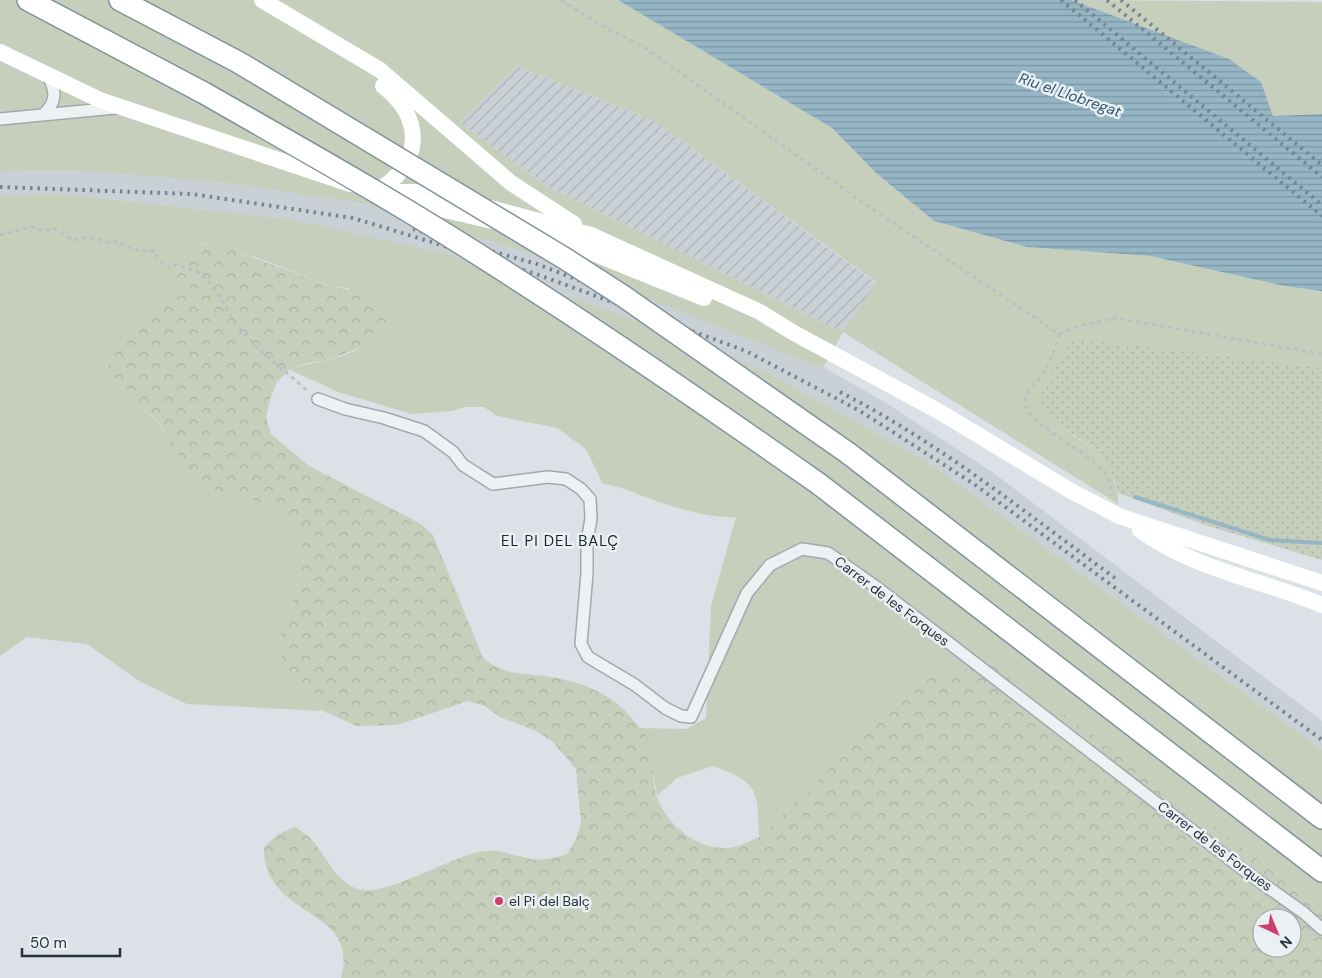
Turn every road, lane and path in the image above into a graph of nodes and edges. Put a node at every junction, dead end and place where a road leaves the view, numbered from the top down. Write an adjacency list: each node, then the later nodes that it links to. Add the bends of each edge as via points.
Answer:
1 (28, 0): 23 (highway, bridge, via 204,93 348,175 489,261 681,386 819,484)
2 (120, 0): 22 (highway, bridge, via 238,62 623,296 848,453)
3 (262, 0): 5 (main road)
4 (561, 0): 15 (path, via 600,25 644,47 865,204)
5 (330, 41): 11 (main road, via 389,90 410,122 413,136 408,162 395,180); 12 (main road, via 380,70 510,183)
6 (0, 52): 7 (main road)
7 (48, 76): 8 (main road); 9 (street, via 55,93)
8 (123, 107): 9 (street); 11 (main road)
9 (43, 116): 10 (street)
10 (0, 119)
11 (375, 192): 12 (main road, via 424,192); 14 (main road, via 512,226 573,245)
12 (591, 234): 14 (main road, via 760,312)
13 (0, 235): 17 (path, via 31,227 46,231 54,228 78,240 85,237 108,243 118,240 123,245 146,252 155,251 156,257 166,266 171,268 177,264 202,274 235,324 260,350)
14 (794, 333): 18 (main road, via 940,412)
15 (1059, 334): 16 (path, via 1116,318); 18 (path, via 1054,353 1025,400 1026,407 1057,437 1103,470 1110,483 1110,496)
16 (1322, 354)
17 (318, 399): 24 (street, Carrer de les Forques, via 345,410 424,431 453,452 463,465 493,484 548,477 566,479 581,489 590,499 591,519 580,644 588,657 635,685 665,708 691,717 747,594 770,565 802,549 828,552 1245,871 1304,912)
18 (1105, 508): 19 (main road)
19 (1120, 516): 20 (main road); 21 (main road, via 1166,547)
20 (1322, 583)
21 (1322, 605)
22 (1322, 818)
23 (1322, 871)
24 (1322, 929)

